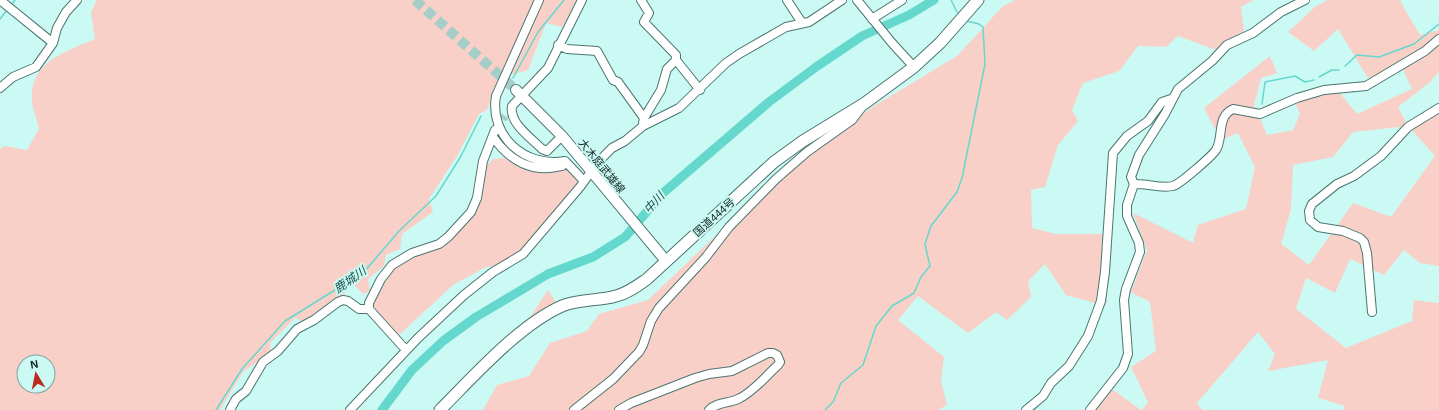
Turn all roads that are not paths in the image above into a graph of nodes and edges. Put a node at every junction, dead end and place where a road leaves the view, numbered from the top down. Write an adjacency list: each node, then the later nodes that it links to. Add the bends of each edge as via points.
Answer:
1 (0, 0): 15 (street)
2 (77, 0): 15 (street, via 57,28)
3 (540, 0): 28 (street, via 496,96 494,109 497,121 508,141 526,156)
4 (582, 0): 16 (street)
5 (641, 0): 17 (street, via 649,13 644,22 676,55)
6 (788, 0): 13 (street)
7 (842, 0): 13 (street, via 820,15)
8 (857, 0): 12 (street)
9 (902, 0): 12 (street)
10 (978, 0): 18 (highway, 国道444号, via 940,43)
11 (1305, 0): 22 (street, via 1280,12 1253,33 1227,45 1178,89)
12 (872, 19): 18 (street)
13 (802, 23): 20 (street, via 786,27 739,54 726,63)
14 (1439, 39): 32 (street, via 1425,51 1366,86 1324,90 1260,114 1232,109 1224,115 1215,151 1184,180 1172,186 1162,187)
15 (53, 43): 19 (street, via 36,67 13,77)
16 (558, 45): 21 (street, via 548,68); 25 (street, via 567,49 597,51 612,80 618,82)
17 (676, 60): 20 (street); 25 (street, via 667,69 661,90)
18 (914, 67): 23 (highway, 国道444号)
19 (0, 88)
20 (700, 90): 25 (street, via 679,108)
21 (519, 93): 26 (main road, 大木庭武雄線); 27 (street, via 508,115)
22 (1171, 99): 32 (street, via 1165,114 1139,155 1131,176); 43 (street, via 1162,102 1148,121 1127,136 1113,152 1105,272 1100,300 1088,336 1069,366 1051,383 1043,396)
23 (865, 103): 33 (highway, 国道444号, via 774,162); 40 (street, via 852,120 807,152 776,179 729,227 706,257 659,308 639,352 612,379)
24 (1439, 108): 35 (street, via 1408,127 1381,156 1354,176 1337,184 1312,204 1309,211 1310,220 1318,227 1343,231 1364,242)
25 (643, 122): 30 (street, via 625,141 612,148)
26 (562, 136): 27 (street); 30 (main road, 大木庭武雄線)
27 (547, 151): 28 (street)
28 (549, 162): 29 (street, via 565,161)
29 (568, 165): 31 (street); 34 (street, via 545,168 530,167 518,162 507,155 494,133 483,161 477,198 471,212 439,244 412,253 392,265 368,303)
30 (592, 172): 31 (street); 33 (main road, 大木庭武雄線)
31 (584, 181): 36 (street, via 523,254 493,272 464,295)
32 (1134, 184): 44 (street, via 1127,205 1127,216 1139,243 1140,252 1124,300 1128,354 1123,368)
33 (666, 261): 39 (highway, 国道444号, via 630,291 564,306 546,314 519,334)
34 (369, 310): 36 (street); 37 (street, via 359,309 343,300 297,330 278,351 263,362 246,391 236,399)
35 (1372, 312)
36 (406, 350): 38 (street)
37 (230, 410)
38 (350, 410)
39 (440, 410)
40 (574, 410)
41 (619, 410): 42 (street, via 695,378 732,371 768,353 777,355 780,362 778,366 742,397 719,403)
42 (708, 410)
43 (1026, 410)
44 (1090, 410)

